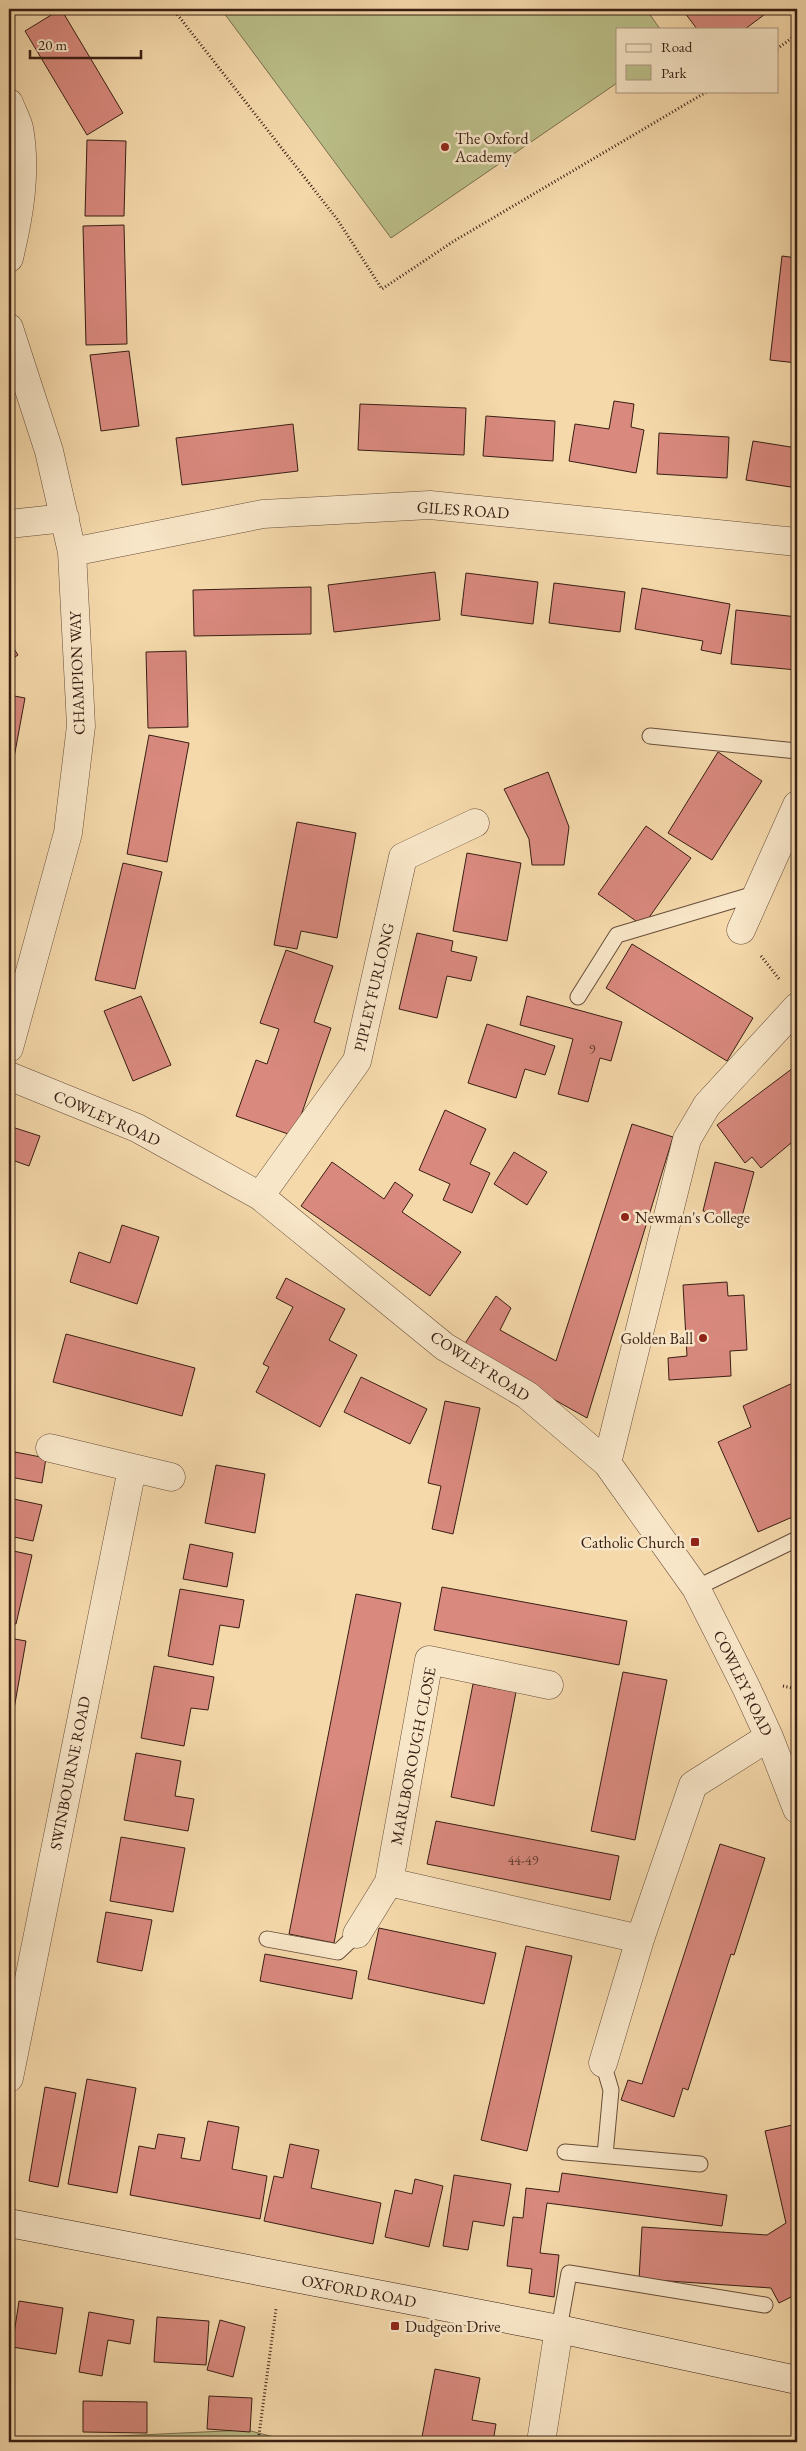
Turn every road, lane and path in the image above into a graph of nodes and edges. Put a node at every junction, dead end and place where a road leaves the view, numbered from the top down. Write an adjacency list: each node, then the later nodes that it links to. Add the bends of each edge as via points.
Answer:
1 (173, 9): 4 (path, via 337,219 382,289 454,241)
2 (797, 34): 3 (path)
3 (778, 48)
4 (706, 92)
5 (9, 104): 6 (street, via 19,128 22,179)
6 (9, 258)
7 (9, 328): 8 (street, CHAMPION WAY, via 49,451)
8 (65, 518): 9 (street); 11 (street, CHAMPION WAY)
9 (9, 524)
10 (797, 542): 11 (street, GILES ROAD, via 430,505 263,514)
11 (72, 552): 21 (street, CHAMPION WAY, via 82,726 68,833)
12 (650, 736): 13 (lane)
13 (797, 751)
14 (797, 805): 16 (street)
15 (475, 823): 23 (street, PIPLEY FURLONG, via 403,857 357,1061)
16 (758, 893): 17 (street); 19 (lane, via 617,935)
17 (741, 930): 18 (path)
18 (780, 981)
19 (578, 998)
20 (797, 1007): 25 (street, via 707,1105 687,1139)
21 (9, 1048)
22 (9, 1076): 23 (street, COWLEY ROAD, via 137,1128)
23 (260, 1196): 25 (street, COWLEY ROAD, via 445,1347 527,1395)
24 (50, 1448): 26 (street)
25 (607, 1463): 29 (street, COWLEY ROAD)
26 (132, 1469): 27 (street); 38 (street, SWINBOURNE ROAD)
27 (171, 1477)
28 (797, 1539): 29 (lane)
29 (696, 1588): 31 (street, COWLEY ROAD)
30 (549, 1686): 33 (street, MARLBOROUGH CLOSE, via 429,1660)
31 (769, 1736): 32 (street, COWLEY ROAD); 36 (street, via 693,1785)
32 (797, 1809)
33 (389, 1882): 34 (street, MARLBOROUGH CLOSE); 36 (street)
34 (357, 1934): 35 (lane, via 338,1952)
35 (267, 1939)
36 (640, 1939): 37 (street)
37 (603, 2063): 40 (lane, via 611,2090)
38 (9, 2078)
39 (565, 2152): 40 (lane)
40 (605, 2155): 41 (lane)
41 (700, 2164)
42 (9, 2223): 43 (street, OXFORD ROAD)
43 (281, 2276): 45 (street, OXFORD ROAD); 47 (path)
44 (765, 2305): 45 (lane, via 569,2273)
45 (559, 2330): 46 (street, OXFORD ROAD); 48 (street)
46 (797, 2380)
47 (258, 2442)
48 (542, 2442)

